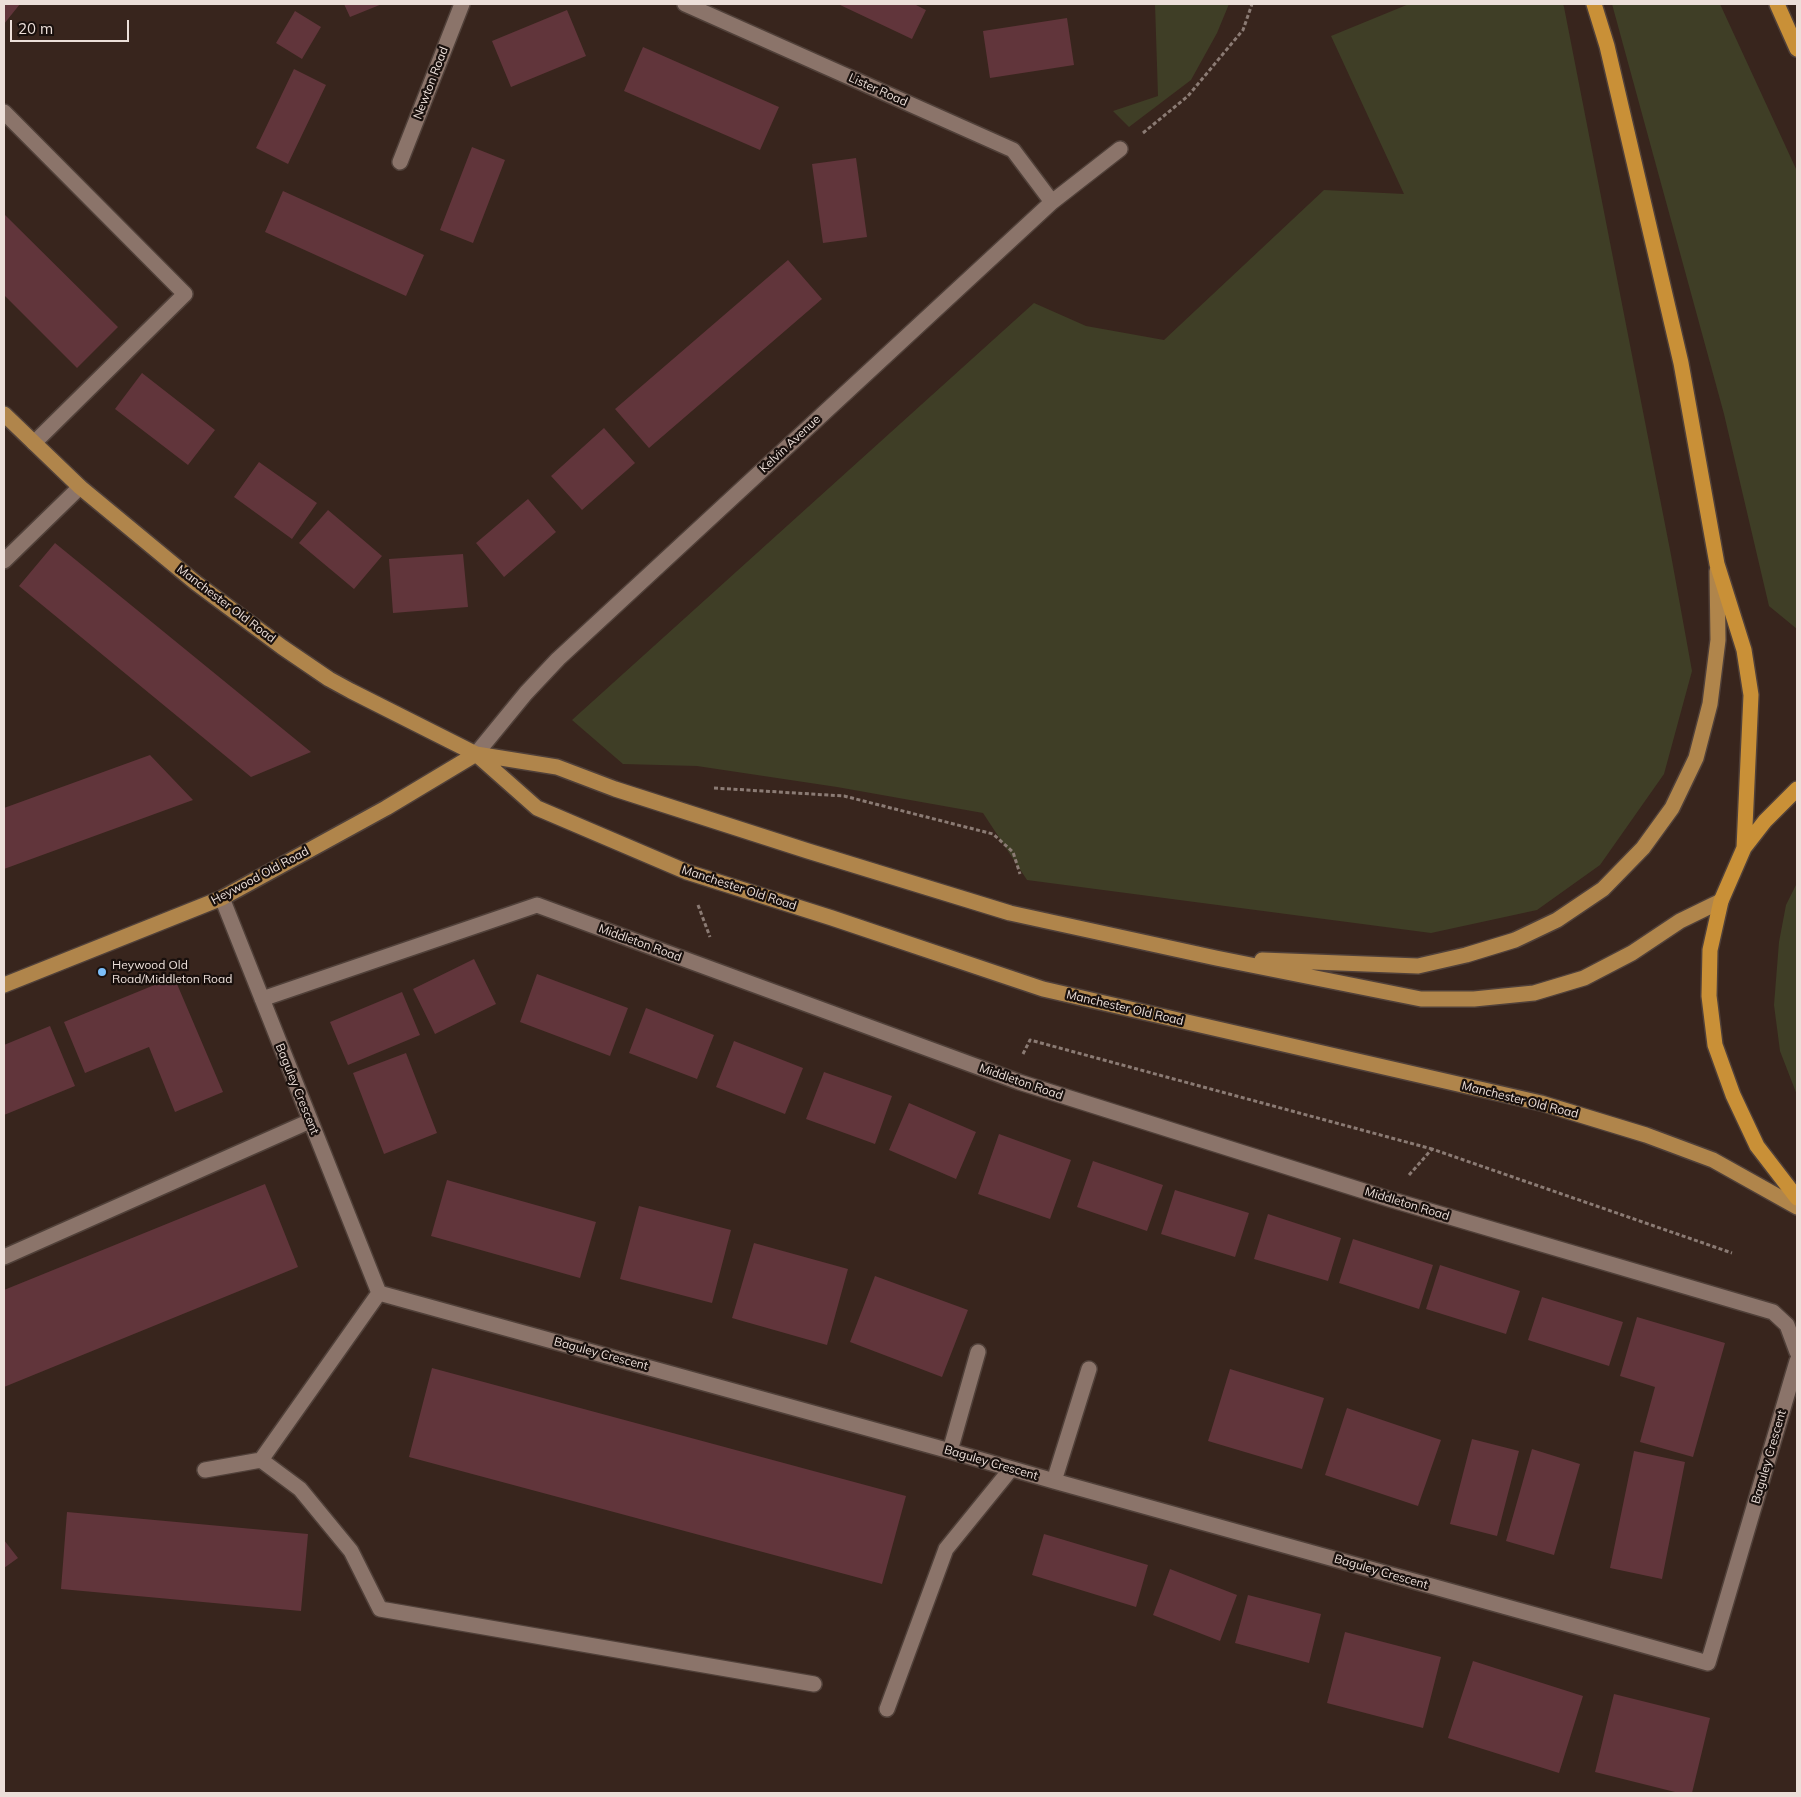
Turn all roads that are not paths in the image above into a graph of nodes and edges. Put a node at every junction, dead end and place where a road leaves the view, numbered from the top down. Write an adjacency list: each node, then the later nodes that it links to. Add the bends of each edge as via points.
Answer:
1 (462, 4): 8 (street, Newton Road)
2 (684, 4): 9 (street, Lister Road, via 1013,150)
3 (1594, 4): 14 (highway, via 1607,46 1680,363)
4 (1777, 4): 5 (highway)
5 (1797, 49)
6 (4, 112): 11 (street, via 185,294)
7 (1120, 149): 9 (street, Kelvin Avenue)
8 (400, 162)
9 (1052, 202): 15 (street, Kelvin Avenue, via 558,658)
10 (4, 414): 11 (main road, Manchester Old Road)
11 (34, 443): 12 (main road, Manchester Old Road)
12 (80, 487): 13 (street); 15 (main road, Manchester Old Road, via 196,582 321,674)
13 (4, 561)
14 (1717, 564): 17 (highway, via 1744,650 1751,695); 20 (main road, via 1718,640 1710,704 1696,758 1672,808 1643,848 1603,889 1557,920 1515,940 1418,966)
15 (476, 754): 18 (main road, Heywood Old Road, via 386,808); 20 (main road, Manchester Old Road, via 557,767 799,848 1010,913); 25 (main road, Manchester Old Road, via 537,808 687,872 1043,989 1540,1103 1646,1135 1713,1160)
16 (1797, 789): 17 (highway)
17 (1744, 848): 19 (highway)
18 (222, 898): 21 (main road, Heywood Old Road); 22 (street, Baguley Crescent)
19 (1721, 901): 20 (main road, Manchester Old Road, via 1680,921 1632,953 1584,978 1526,994 1422,999); 24 (highway, via 1710,950 1708,996 1715,1045 1757,1146)
20 (1216, 958)
21 (4, 985)
22 (262, 999): 23 (street, Baguley Crescent); 29 (street, Middleton Road, via 536,905 1019,1082 1389,1199 1773,1312 1787,1325)
23 (310, 1121): 26 (street); 27 (street, Baguley Crescent)
24 (1797, 1198)
25 (1797, 1207)
26 (4, 1257)
27 (379, 1293): 32 (street, Baguley Crescent); 33 (street)
28 (978, 1352): 32 (street)
29 (1797, 1352)
30 (1797, 1361): 36 (street, Baguley Crescent, via 1708,1664)
31 (1088, 1369): 36 (street)
32 (950, 1451): 34 (street, Baguley Crescent)
33 (261, 1460): 35 (street); 37 (street, via 300,1489 351,1552 380,1609)
34 (1011, 1469): 36 (street, Baguley Crescent); 38 (street, via 946,1548)
35 (205, 1470)
36 (1054, 1481)
37 (814, 1684)
38 (887, 1709)

